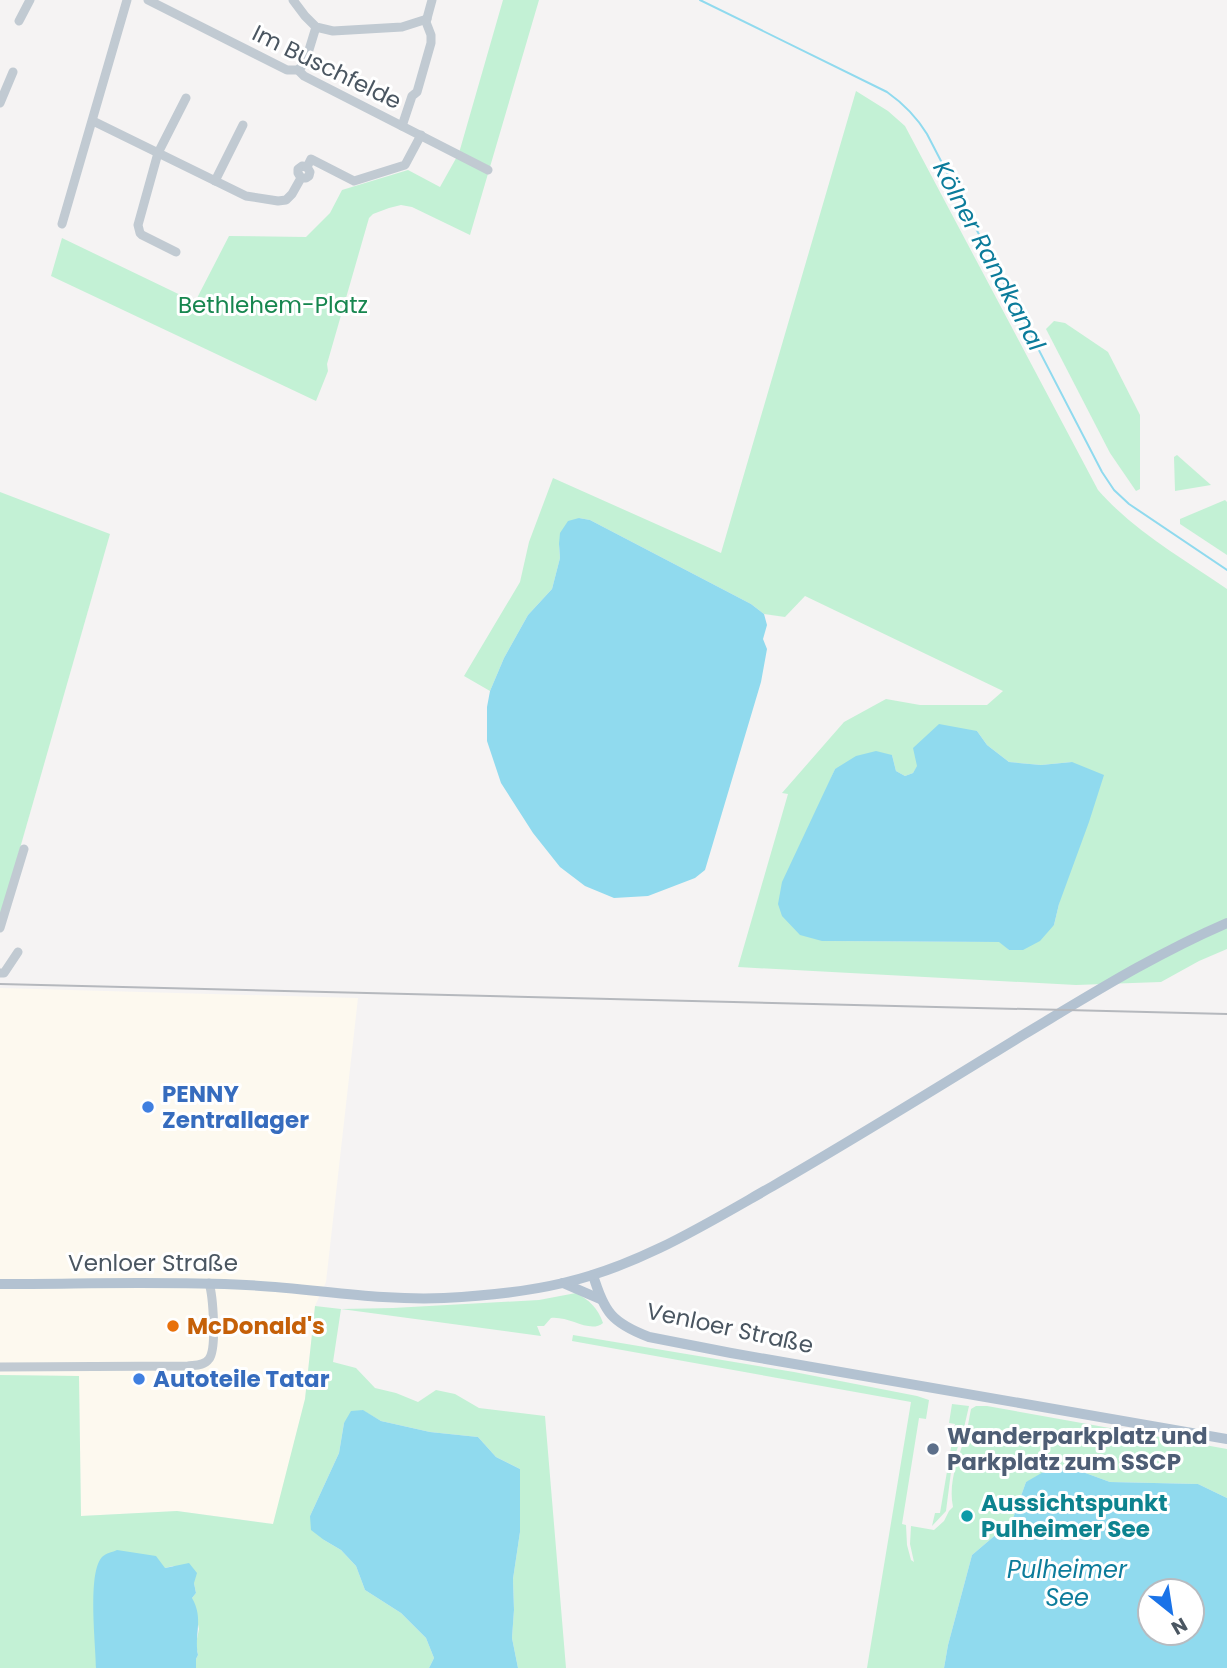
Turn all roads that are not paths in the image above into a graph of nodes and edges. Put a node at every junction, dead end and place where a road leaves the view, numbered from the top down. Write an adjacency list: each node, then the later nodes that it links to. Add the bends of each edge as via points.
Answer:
1 (30, 0): 7 (street)
2 (127, 0): 13 (street)
3 (148, 0): 9 (street, Im Buschfelde, via 287,70)
4 (293, 0): 8 (street)
5 (432, 0): 6 (street)
6 (427, 19): 8 (street, via 402,27 365,30); 15 (street, via 431,43)
7 (19, 21)
8 (316, 27): 9 (street)
9 (298, 70): 15 (street, Im Buschfelde)
10 (13, 72): 12 (street)
11 (186, 98): 17 (street)
12 (0, 103)
13 (93, 121): 17 (street); 20 (street)
14 (243, 125): 19 (street)
15 (402, 126): 16 (street, Im Buschfelde)
16 (421, 135): 18 (street, Im Buschfelde); 19 (street, via 405,165 354,181 311,159 309,176 301,178 290,197 282,201 246,196)
17 (158, 153): 19 (street); 21 (street, via 138,229)
18 (488, 170)
19 (215, 181)
20 (62, 224)
21 (176, 252)
22 (24, 849): 24 (street)
23 (1227, 923): 27 (main road, via 1118,977 688,1235)
24 (0, 928)
25 (18, 952): 26 (street)
26 (0, 973)
27 (593, 1275): 29 (main road, Venloer Straße); 31 (main road, Venloer Straße)
28 (209, 1283): 29 (main road, Venloer Straße, via 443,1298); 30 (main road, Venloer Straße); 32 (street, via 213,1349 202,1364)
29 (564, 1283): 31 (main road)
30 (0, 1284)
31 (600, 1299): 33 (main road, Venloer Straße, via 615,1320 671,1342)
32 (0, 1367)
33 (1227, 1439)

